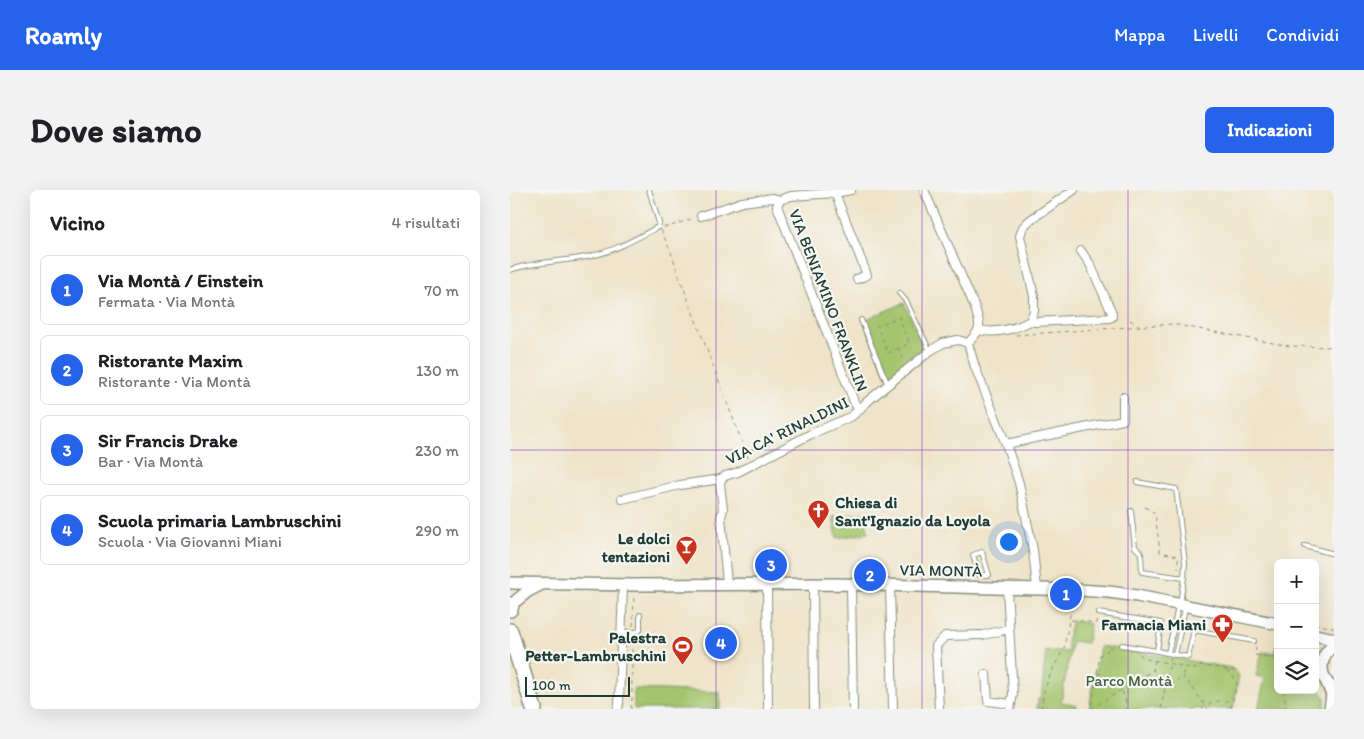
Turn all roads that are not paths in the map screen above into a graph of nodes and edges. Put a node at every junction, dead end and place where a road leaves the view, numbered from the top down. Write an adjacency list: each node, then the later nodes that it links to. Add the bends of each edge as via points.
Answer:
1 (649, 190): 9 (lane, via 658,227 590,256 529,264)
2 (851, 190): 5 (street)
3 (924, 190): 14 (street, via 974,305)
4 (1074, 190): 13 (street, via 1022,227 1020,236 1034,296)
5 (835, 194): 6 (street, via 791,196); 10 (street, via 867,275)
6 (780, 200): 7 (street, via 742,202); 19 (street, VIA BENIAMINO FRANKLIN, via 777,206)
7 (701, 216)
8 (1081, 251): 13 (street, via 1090,264 1112,317)
9 (510, 270)
10 (857, 279)
11 (899, 292): 16 (lane)
12 (861, 320): 17 (lane)
13 (1030, 321): 14 (street, via 1008,329)
14 (979, 330): 15 (street)
15 (968, 343): 16 (street, VIA CA' RINALDINI, via 953,340); 20 (street)
16 (930, 351): 17 (street, VIA CA' RINALDINI)
17 (888, 385): 19 (street, VIA CA' RINALDINI)
18 (1123, 397): 20 (street, via 1123,420)
19 (860, 410): 21 (street, VIA CA' RINALDINI)
20 (1006, 444): 38 (street, via 1025,511)
21 (721, 479): 23 (street, VIA CA' RINALDINI); 31 (street, VIA CA' RINALDINI)
22 (1136, 482): 27 (lane, via 1176,489 1185,563)
23 (622, 499)
24 (1131, 511): 27 (lane, via 1142,572)
25 (1305, 546): 26 (lane)
26 (1334, 554)
27 (1181, 578): 40 (lane)
28 (986, 581): 28 (lane, via 990,575 982,552 973,555 980,575); 36 (main road, VIA MONTÀ); 37 (main road, VIA MONTÀ)
29 (510, 583): 30 (main road, VIA MONTÀ); 39 (main road, VIA MONTÀ, via 518,592)
30 (541, 584): 34 (main road, VIA MONTÀ); 39 (main road, VIA MONTÀ)
31 (727, 584): 32 (main road, VIA MONTÀ); 34 (main road, VIA MONTÀ)
32 (767, 584): 33 (main road, VIA MONTÀ); 62 (street)
33 (813, 584): 35 (main road, VIA MONTÀ); 63 (street)
34 (623, 585): 46 (street)
35 (851, 585): 36 (main road, VIA MONTÀ); 64 (street)
36 (890, 586): 65 (street)
37 (1007, 588): 38 (main road, VIA MONTÀ); 44 (street)
38 (1037, 589): 40 (main road, VIA MONTÀ, via 1109,592)
39 (512, 605)
40 (1181, 605): 43 (main road, VIA MONTÀ); 53 (lane); 55 (lane)
41 (1098, 613): 52 (lane, via 1161,623)
42 (640, 615): 46 (lane, via 640,630)
43 (1274, 623)
44 (1008, 629): 59 (street); 66 (street, via 983,635 944,636 940,640 936,646)
45 (510, 631): 60 (highway)
46 (621, 632): 61 (street)
47 (1319, 636): 48 (main road)
48 (1334, 639)
49 (1254, 641): 55 (lane, via 1194,630 1188,657)
50 (1334, 645): 56 (main road)
51 (1122, 647): 52 (lane)
52 (1156, 651): 53 (lane)
53 (1168, 653): 55 (lane)
54 (1319, 654): 56 (main road)
55 (1175, 655)
56 (1322, 661): 58 (main road, via 1323,675)
57 (986, 674): 59 (street, via 988,701)
58 (1330, 685): 67 (main road)
59 (1011, 707)
60 (534, 709)
61 (618, 709)
62 (768, 709)
63 (814, 709)
64 (853, 709)
65 (893, 709)
66 (939, 709)
67 (1330, 709)

